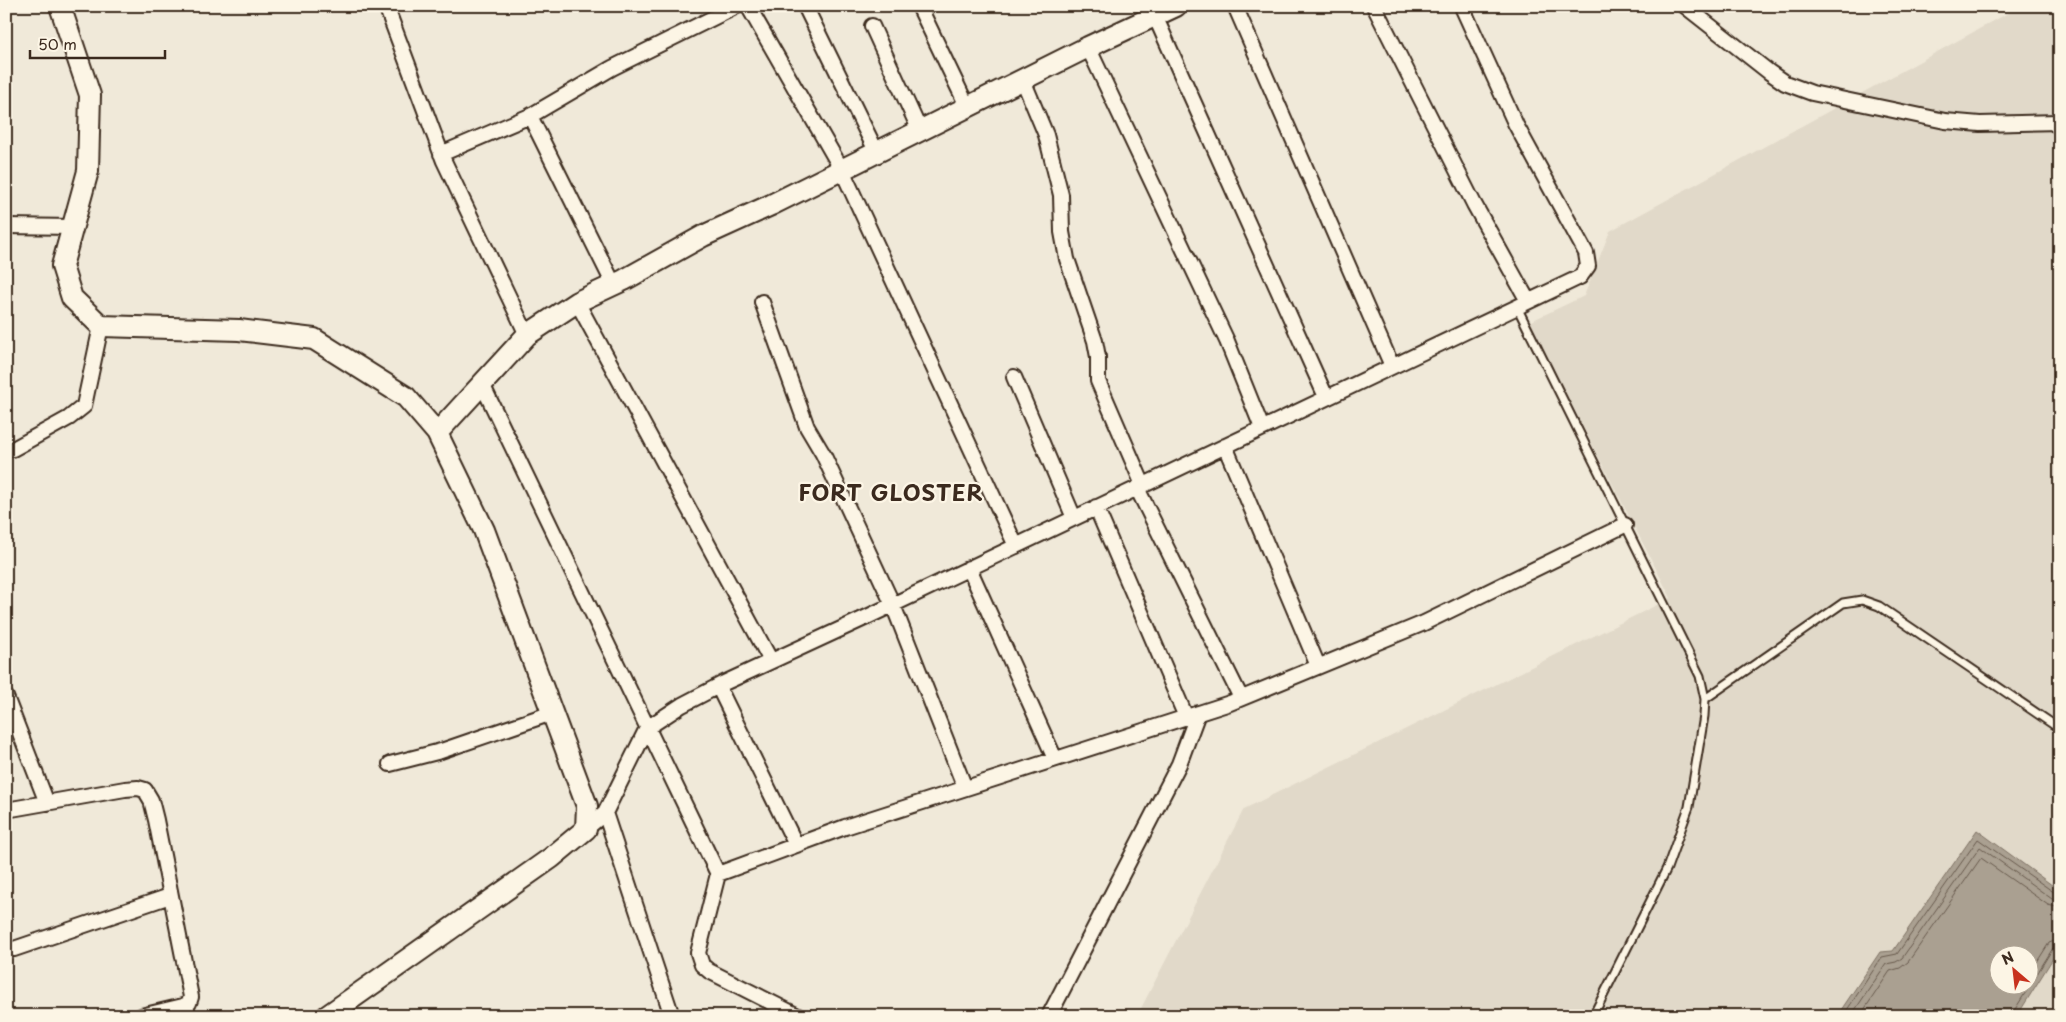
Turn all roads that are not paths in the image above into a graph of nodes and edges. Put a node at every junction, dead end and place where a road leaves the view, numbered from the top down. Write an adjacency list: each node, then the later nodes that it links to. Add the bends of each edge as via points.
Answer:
1 (60, 6): 24 (street, via 90,95 88,170)
2 (386, 6): 21 (street)
3 (737, 6): 17 (street, via 612,68)
4 (748, 6): 22 (street)
5 (805, 6): 20 (street)
6 (919, 6): 16 (street)
7 (1176, 6): 12 (street)
8 (1235, 6): 31 (street)
9 (1374, 6): 28 (street)
10 (1465, 6): 28 (street, via 1463,10 1516,125 1586,252 1588,266 1580,277)
11 (1685, 6): 18 (street, via 1785,83 1812,93 1946,121)
12 (1155, 16): 14 (street); 34 (street)
13 (872, 26): 19 (street)
14 (1088, 47): 15 (street); 35 (street, via 1227,341)
15 (1023, 80): 16 (street); 39 (street, via 1046,135 1056,172 1064,246 1095,341 1098,381)
16 (968, 108): 19 (street)
17 (530, 116): 21 (street); 25 (street)
18 (2056, 126)
19 (920, 132): 20 (street)
20 (877, 153): 22 (street)
21 (441, 154): 30 (street)
22 (842, 170): 25 (street, via 703,236); 43 (street)
23 (6, 226): 24 (street)
24 (73, 228): 29 (street, via 62,266 72,298)
25 (614, 285): 26 (street)
26 (577, 302): 30 (street); 46 (street)
27 (762, 302): 45 (street, via 807,427 823,454)
28 (1522, 303): 31 (street); 42 (lane)
29 (100, 326): 36 (street, via 239,330 314,339 406,396); 38 (street, via 84,406)
30 (527, 335): 33 (street)
31 (1392, 366): 34 (street)
32 (1014, 377): 41 (street)
33 (482, 384): 36 (street); 54 (street)
34 (1326, 397): 35 (street)
35 (1262, 428): 37 (street)
36 (437, 433): 52 (street, via 484,530)
37 (1224, 446): 39 (street); 47 (street)
38 (13, 449)
39 (1140, 486): 40 (street); 50 (street)
40 (1096, 507): 41 (street); 53 (street)
41 (1074, 518): 43 (street)
42 (1625, 525): 47 (street, via 1424,623); 51 (lane, via 1700,676)
43 (1016, 546): 44 (street)
44 (969, 568): 45 (street); 56 (street)
45 (893, 605): 46 (street); 58 (street)
46 (771, 661): 48 (street)
47 (1318, 666): 50 (street)
48 (718, 686): 54 (street); 63 (street)
49 (6, 697): 59 (street)
50 (1241, 698): 53 (street)
51 (1705, 699): 55 (lane, via 1842,603 1862,600 1879,606); 72 (lane, via 1689,807 1667,868)
52 (552, 713): 57 (street, via 441,751); 62 (street, via 587,806)
53 (1192, 715): 56 (street); 71 (street, via 1179,764)
54 (647, 728): 61 (street); 64 (street)
55 (2060, 729)
56 (1055, 759): 58 (street)
57 (390, 764)
58 (966, 788): 63 (street)
59 (46, 803): 60 (street); 65 (street, via 125,788 145,790 153,807)
60 (6, 810)
61 (604, 813): 62 (street); 69 (street)
62 (586, 830): 67 (street)
63 (796, 845): 64 (street)
64 (718, 874): 70 (street, via 698,953 702,965)
65 (170, 896): 66 (street); 68 (street, via 191,997 183,1006)
66 (14, 949)
67 (334, 1014)
68 (141, 1016)
69 (672, 1016)
70 (798, 1016)
71 (1049, 1016)
72 (1593, 1016)

